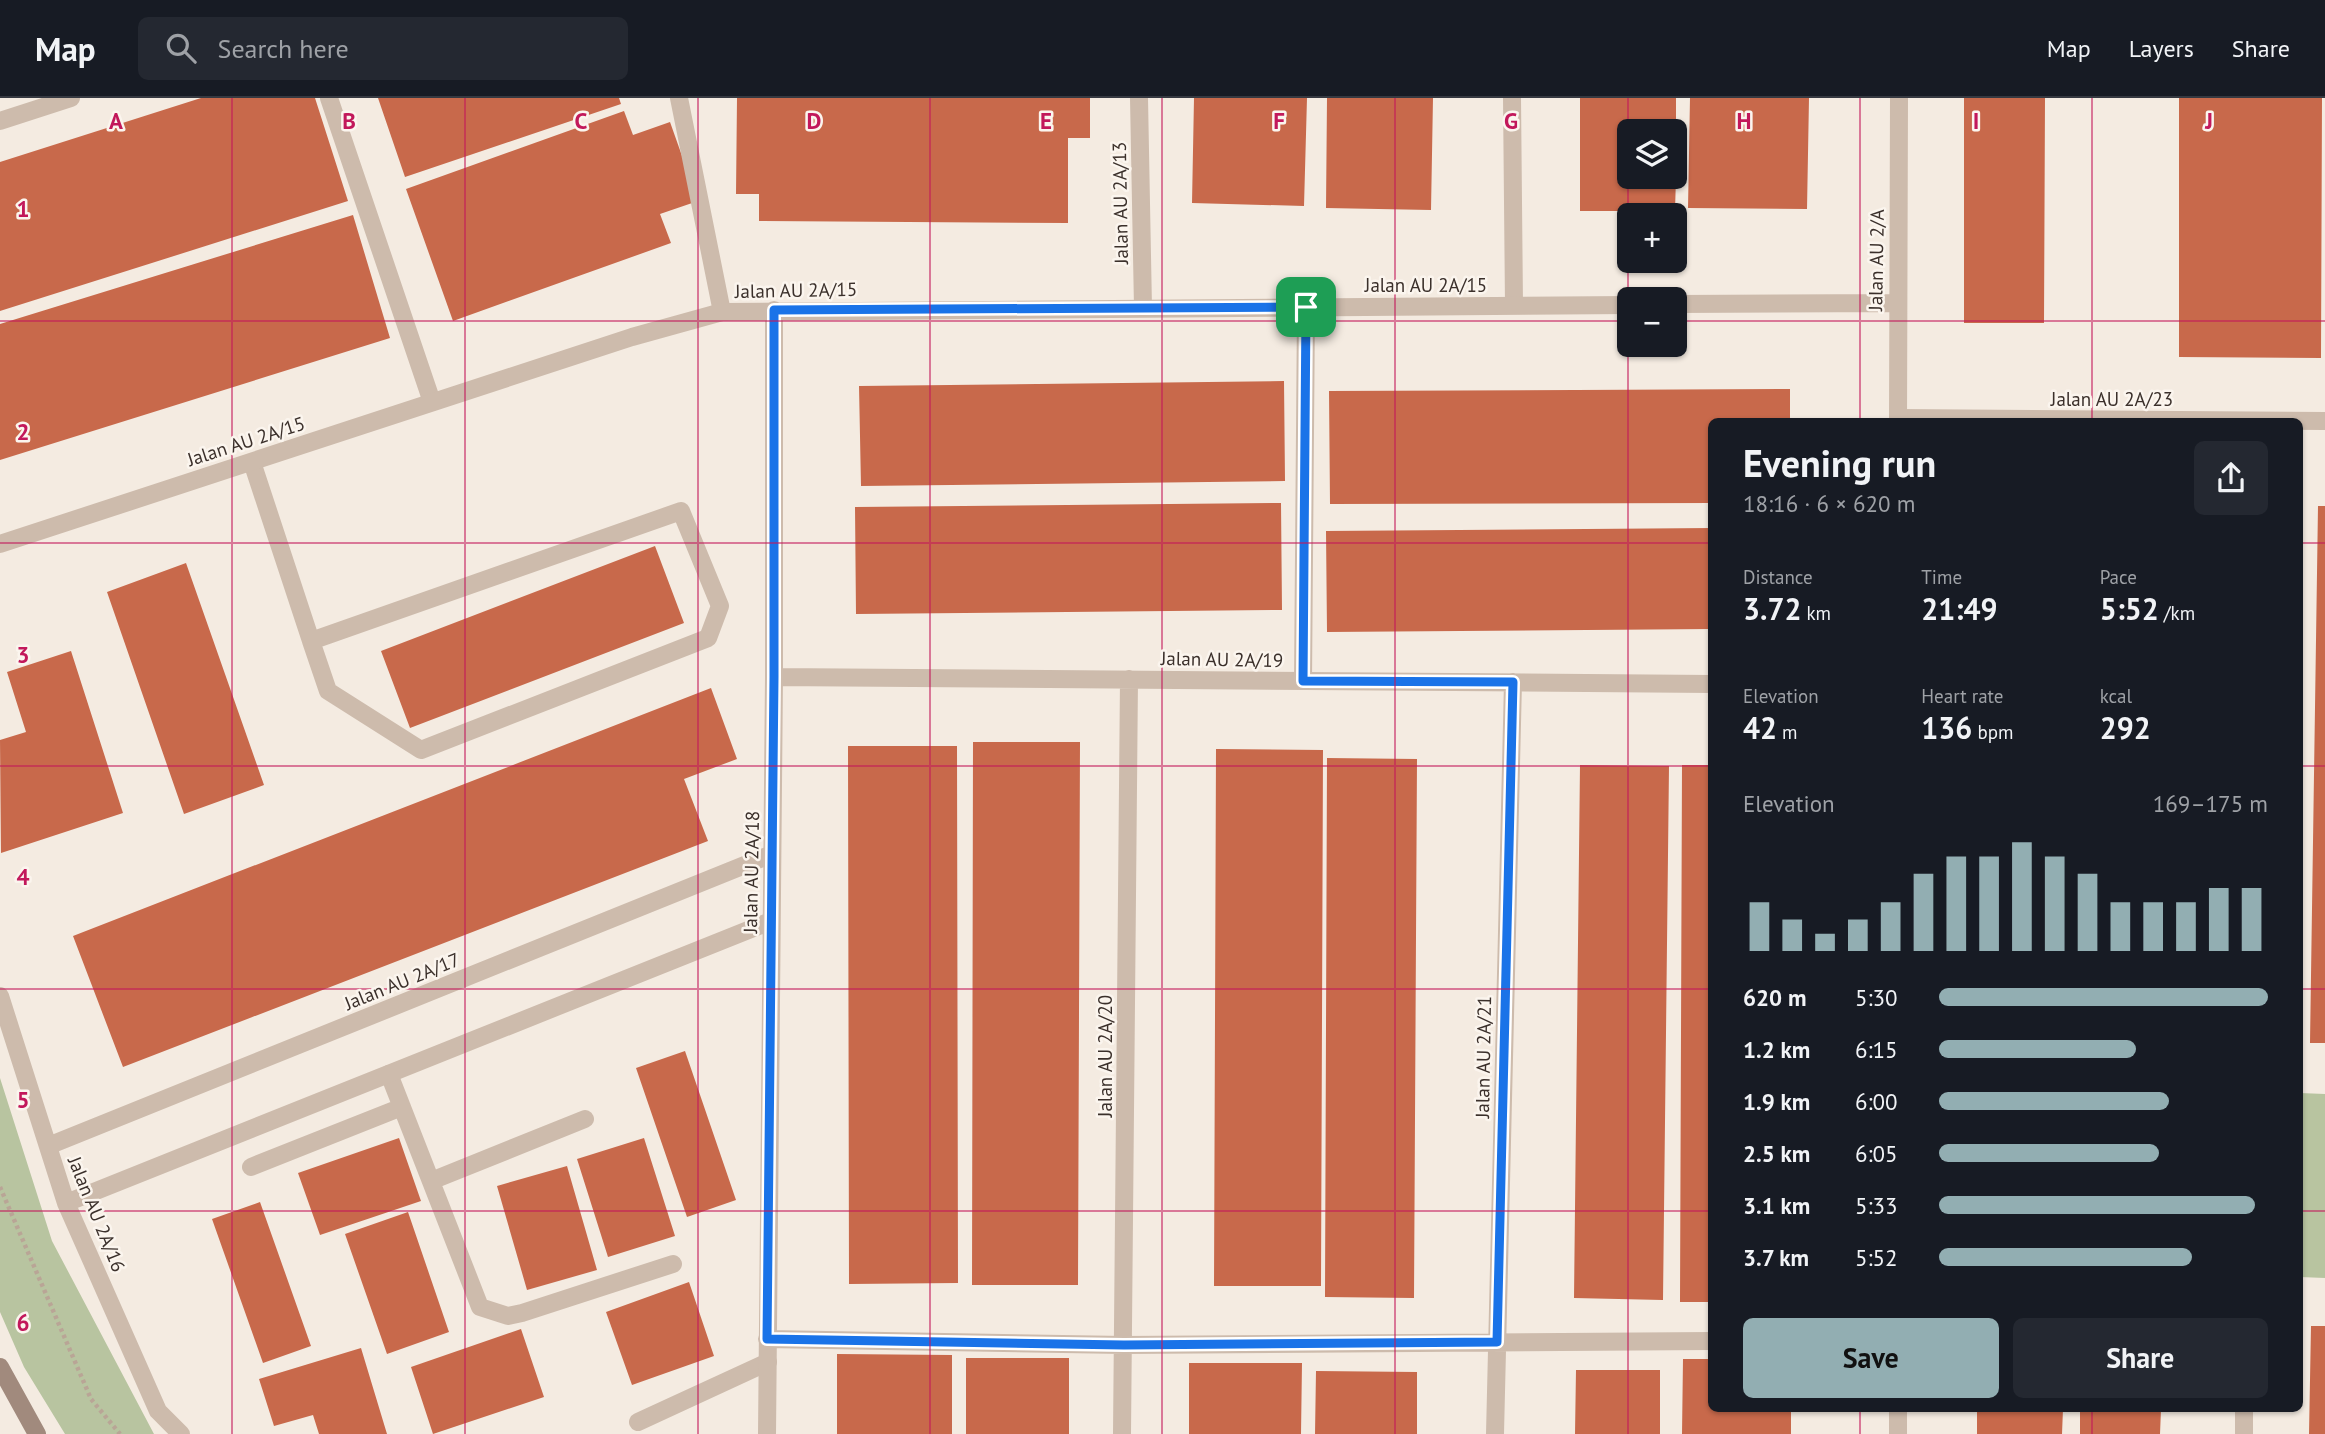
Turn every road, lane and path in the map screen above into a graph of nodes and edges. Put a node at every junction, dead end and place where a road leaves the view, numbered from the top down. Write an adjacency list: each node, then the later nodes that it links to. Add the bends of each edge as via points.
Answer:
1 (71, 98): 7 (street)
2 (329, 98): 16 (street)
3 (679, 98): 15 (street)
4 (1139, 98): 13 (street, Jalan AU 2A/13)
5 (1512, 98): 11 (street)
6 (1899, 98): 8 (street, Jalan AU 2/A)
7 (0, 121)
8 (1896, 303): 10 (street); 17 (street, Jalan AU 2/A)
9 (1617, 304): 11 (street, Jalan AU 2A/15)
10 (1687, 304)
11 (1514, 305): 12 (street, Jalan AU 2A/15)
12 (1306, 307): 13 (street, Jalan AU 2A/15); 25 (street)
13 (1143, 308): 14 (street, Jalan AU 2A/15)
14 (774, 310): 15 (street, Jalan AU 2A/15); 23 (street, Jalan AU 2A/18)
15 (722, 312): 16 (street, Jalan AU 2A/15)
16 (432, 402): 20 (street, Jalan AU 2A/15)
17 (1898, 418)
18 (2303, 421): 19 (street, Jalan AU 2A/23)
19 (2325, 421)
20 (252, 462): 21 (street, Jalan AU 2A/15); 22 (street)
21 (0, 544)
22 (311, 641): 22 (street, via 328,691 421,750 708,638 720,606 681,511)
23 (774, 677): 24 (street, Jalan AU 2A/19); 28 (street, Jalan AU 2A/18)
24 (1129, 679): 25 (street, Jalan AU 2A/19); 43 (street, Jalan AU 2A/20)
25 (1303, 681): 26 (street, Jalan AU 2A/19)
26 (1513, 682): 27 (street, Jalan AU 2A/19); 42 (street, Jalan AU 2A/21)
27 (1708, 684)
28 (772, 854): 29 (street, Jalan AU 2A/18); 34 (street, Jalan AU 2A/17)
29 (771, 921): 31 (street); 40 (street, Jalan AU 2A/18)
30 (0, 996): 34 (street, Jalan AU 2A/16)
31 (389, 1074): 32 (street); 38 (street)
32 (402, 1107): 35 (street); 36 (street)
33 (585, 1119): 36 (street)
34 (48, 1146): 38 (street, Jalan AU 2A/16)
35 (251, 1167)
36 (431, 1181): 39 (street, via 480,1307 490,1311 508,1316 522,1313)
37 (0, 1187): 50 (path, via 91,1399)
38 (66, 1203): 51 (street, Jalan AU 2A/16, via 158,1411)
39 (673, 1264)
40 (767, 1339): 43 (street); 44 (street, Jalan AU 2A/18)
41 (1708, 1341): 42 (street)
42 (1497, 1342): 43 (street); 54 (street, Jalan AU 2A/21)
43 (1124, 1345): 53 (street, Jalan AU 2A/20)
44 (768, 1362): 48 (street); 52 (street, Jalan AU 2A/18)
45 (0, 1367): 49 (main road)
46 (1898, 1412): 55 (street)
47 (2244, 1412): 56 (street)
48 (638, 1422)
49 (37, 1434)
50 (120, 1434)
51 (181, 1434)
52 (767, 1434)
53 (1122, 1434)
54 (1495, 1434)
55 (1899, 1434)
56 (2244, 1434)

